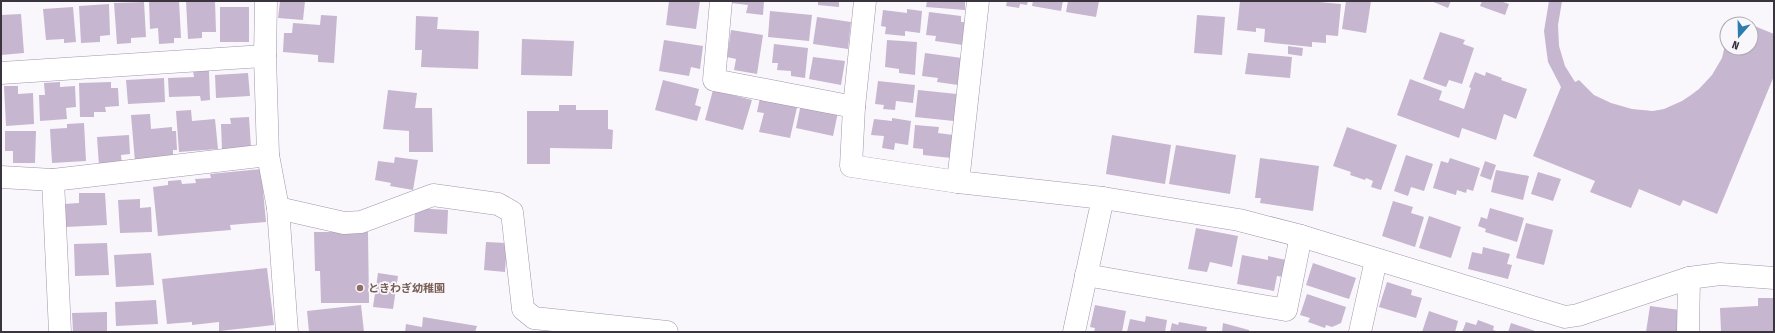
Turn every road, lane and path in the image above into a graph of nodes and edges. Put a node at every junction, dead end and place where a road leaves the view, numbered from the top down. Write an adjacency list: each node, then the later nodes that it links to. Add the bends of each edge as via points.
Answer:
1 (266, 1): 5 (street)
2 (721, 1): 7 (street, via 714,80)
3 (865, 1): 7 (street)
4 (978, 1): 11 (street)
5 (265, 56): 6 (street); 8 (street)
6 (1, 72)
7 (854, 107): 11 (street, via 851,166)
8 (268, 155): 10 (street); 13 (street)
9 (1, 177): 10 (street)
10 (53, 180): 20 (street)
11 (958, 182): 12 (street)
12 (1103, 198): 14 (street, via 1239,220); 16 (street)
13 (278, 208): 21 (street); 22 (street, via 344,223 360,222 433,195 498,204 512,212 523,309 534,318)
14 (1301, 236): 15 (street); 16 (street, via 1286,310)
15 (1376, 260): 19 (street, via 1565,317); 24 (street)
16 (1086, 275): 23 (street)
17 (1689, 278): 18 (street, via 1720,274); 19 (street); 25 (street)
18 (1774, 278)
19 (1574, 324)
20 (60, 332)
21 (287, 332)
22 (667, 332)
23 (1074, 332)
24 (1360, 332)
25 (1688, 332)

